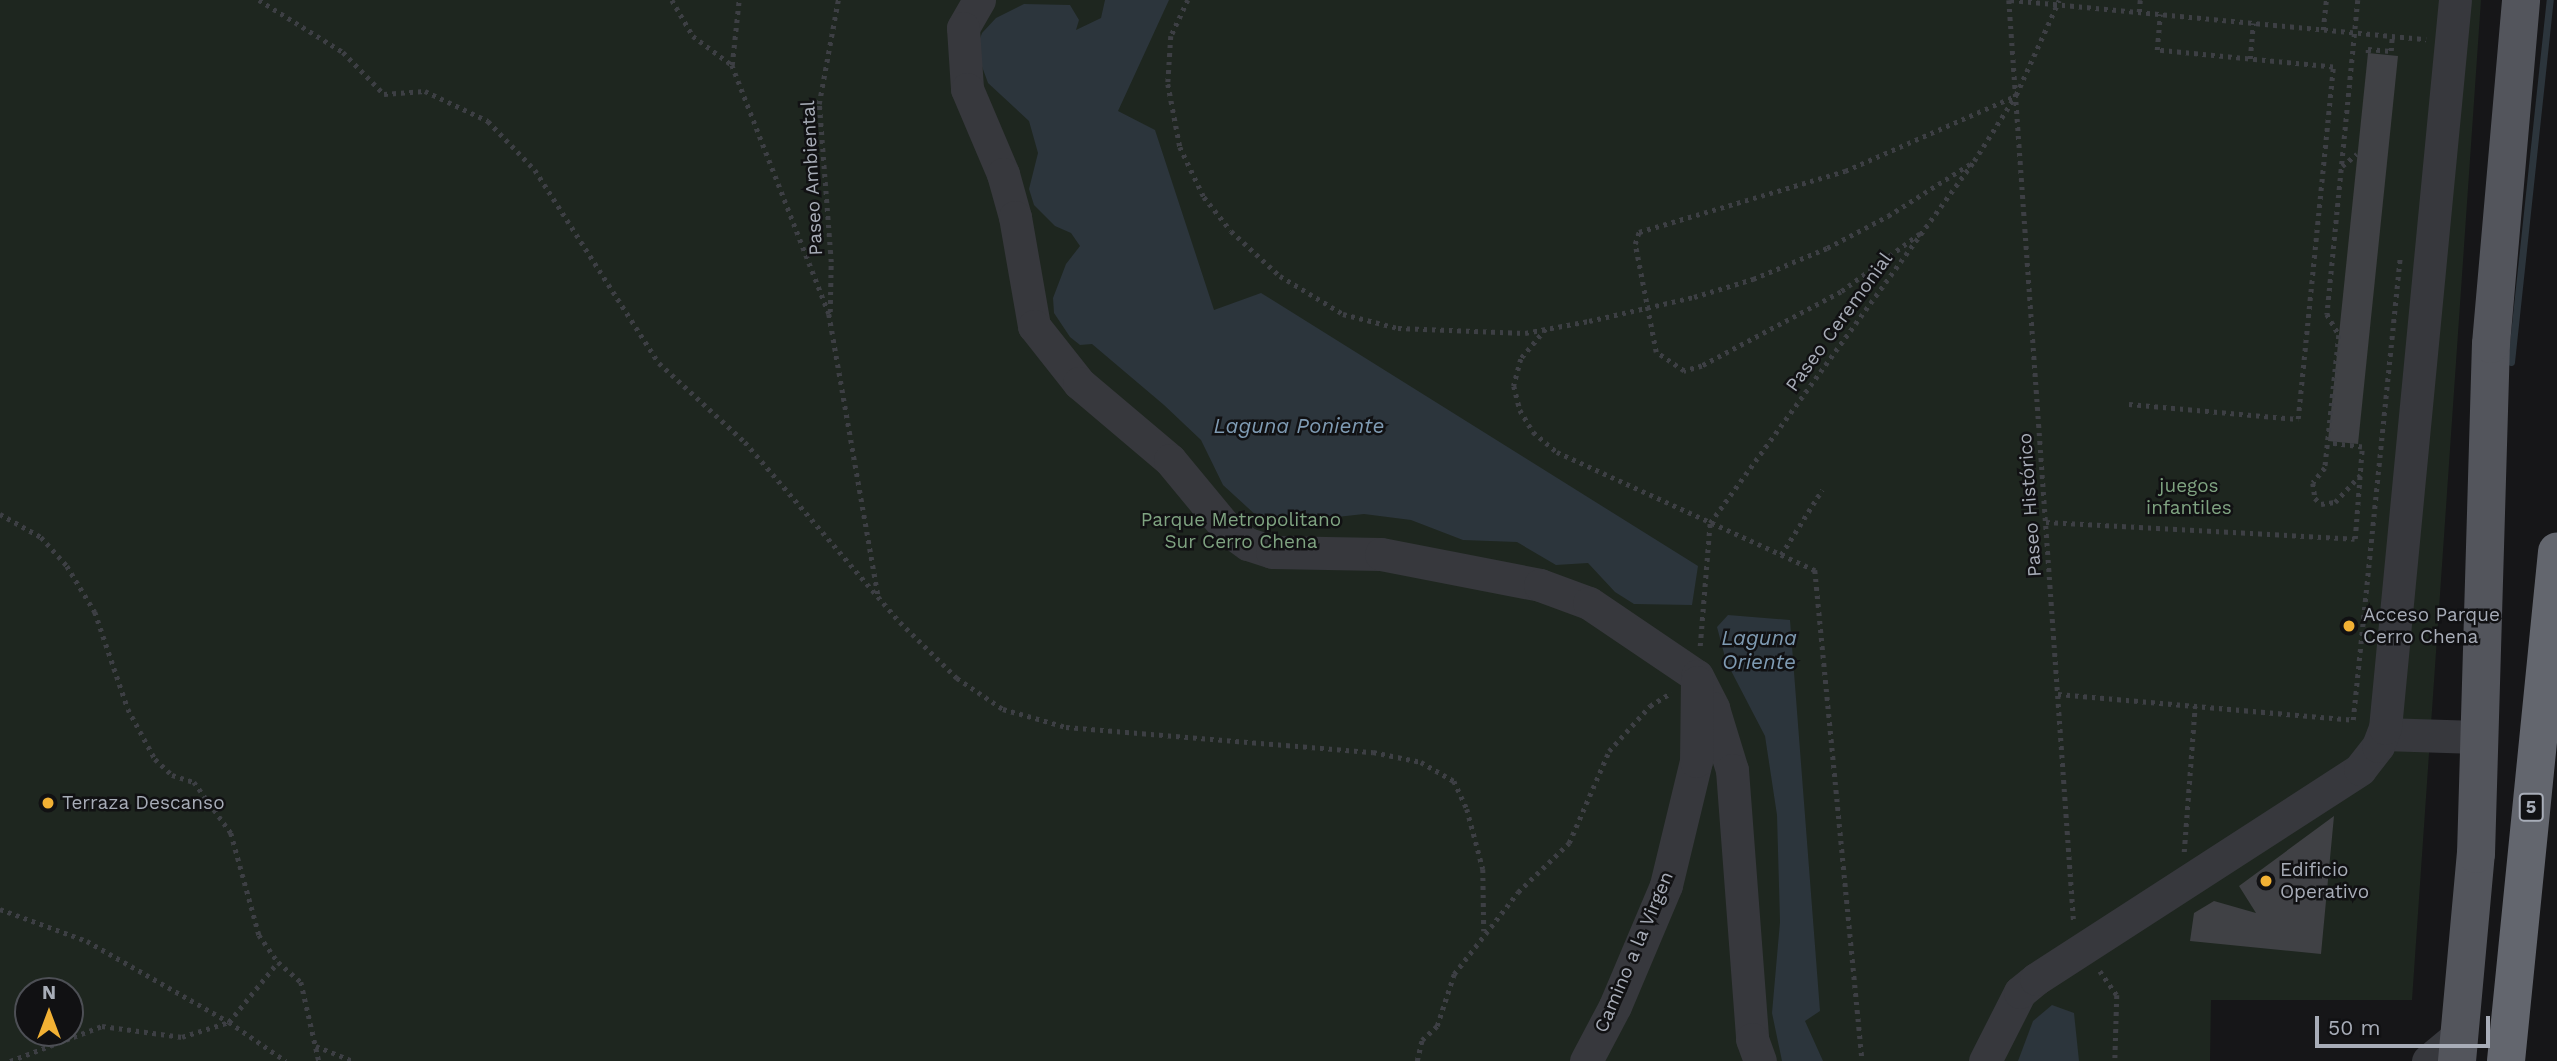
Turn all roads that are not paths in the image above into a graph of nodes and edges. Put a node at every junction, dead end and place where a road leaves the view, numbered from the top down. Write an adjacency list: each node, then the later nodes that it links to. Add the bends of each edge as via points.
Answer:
1 (979, 0): 5 (lane, via 963,28 967,89 1016,218 1034,326 1079,383 1170,460 1227,528 1248,544 1272,552 1381,554 1540,585 1589,603)
2 (2455, 0): 6 (lane, via 2437,40)
3 (2521, 0): 7 (main road, via 2491,344)
4 (2557, 552): 13 (highway, 5)
5 (1697, 676): 9 (lane, Camino a la Virgen, via 1696,761 1666,885 1615,1006); 10 (lane, via 1713,708 1732,770 1752,1039)
6 (2383, 734): 7 (lane); 11 (lane, via 2360,769 2020,992)
7 (2477, 737): 8 (main road, via 2476,854)
8 (2458, 1048): 12 (lane)
9 (1586, 1061)
10 (1760, 1061)
11 (1985, 1061)
12 (2428, 1061)
13 (2506, 1061)

